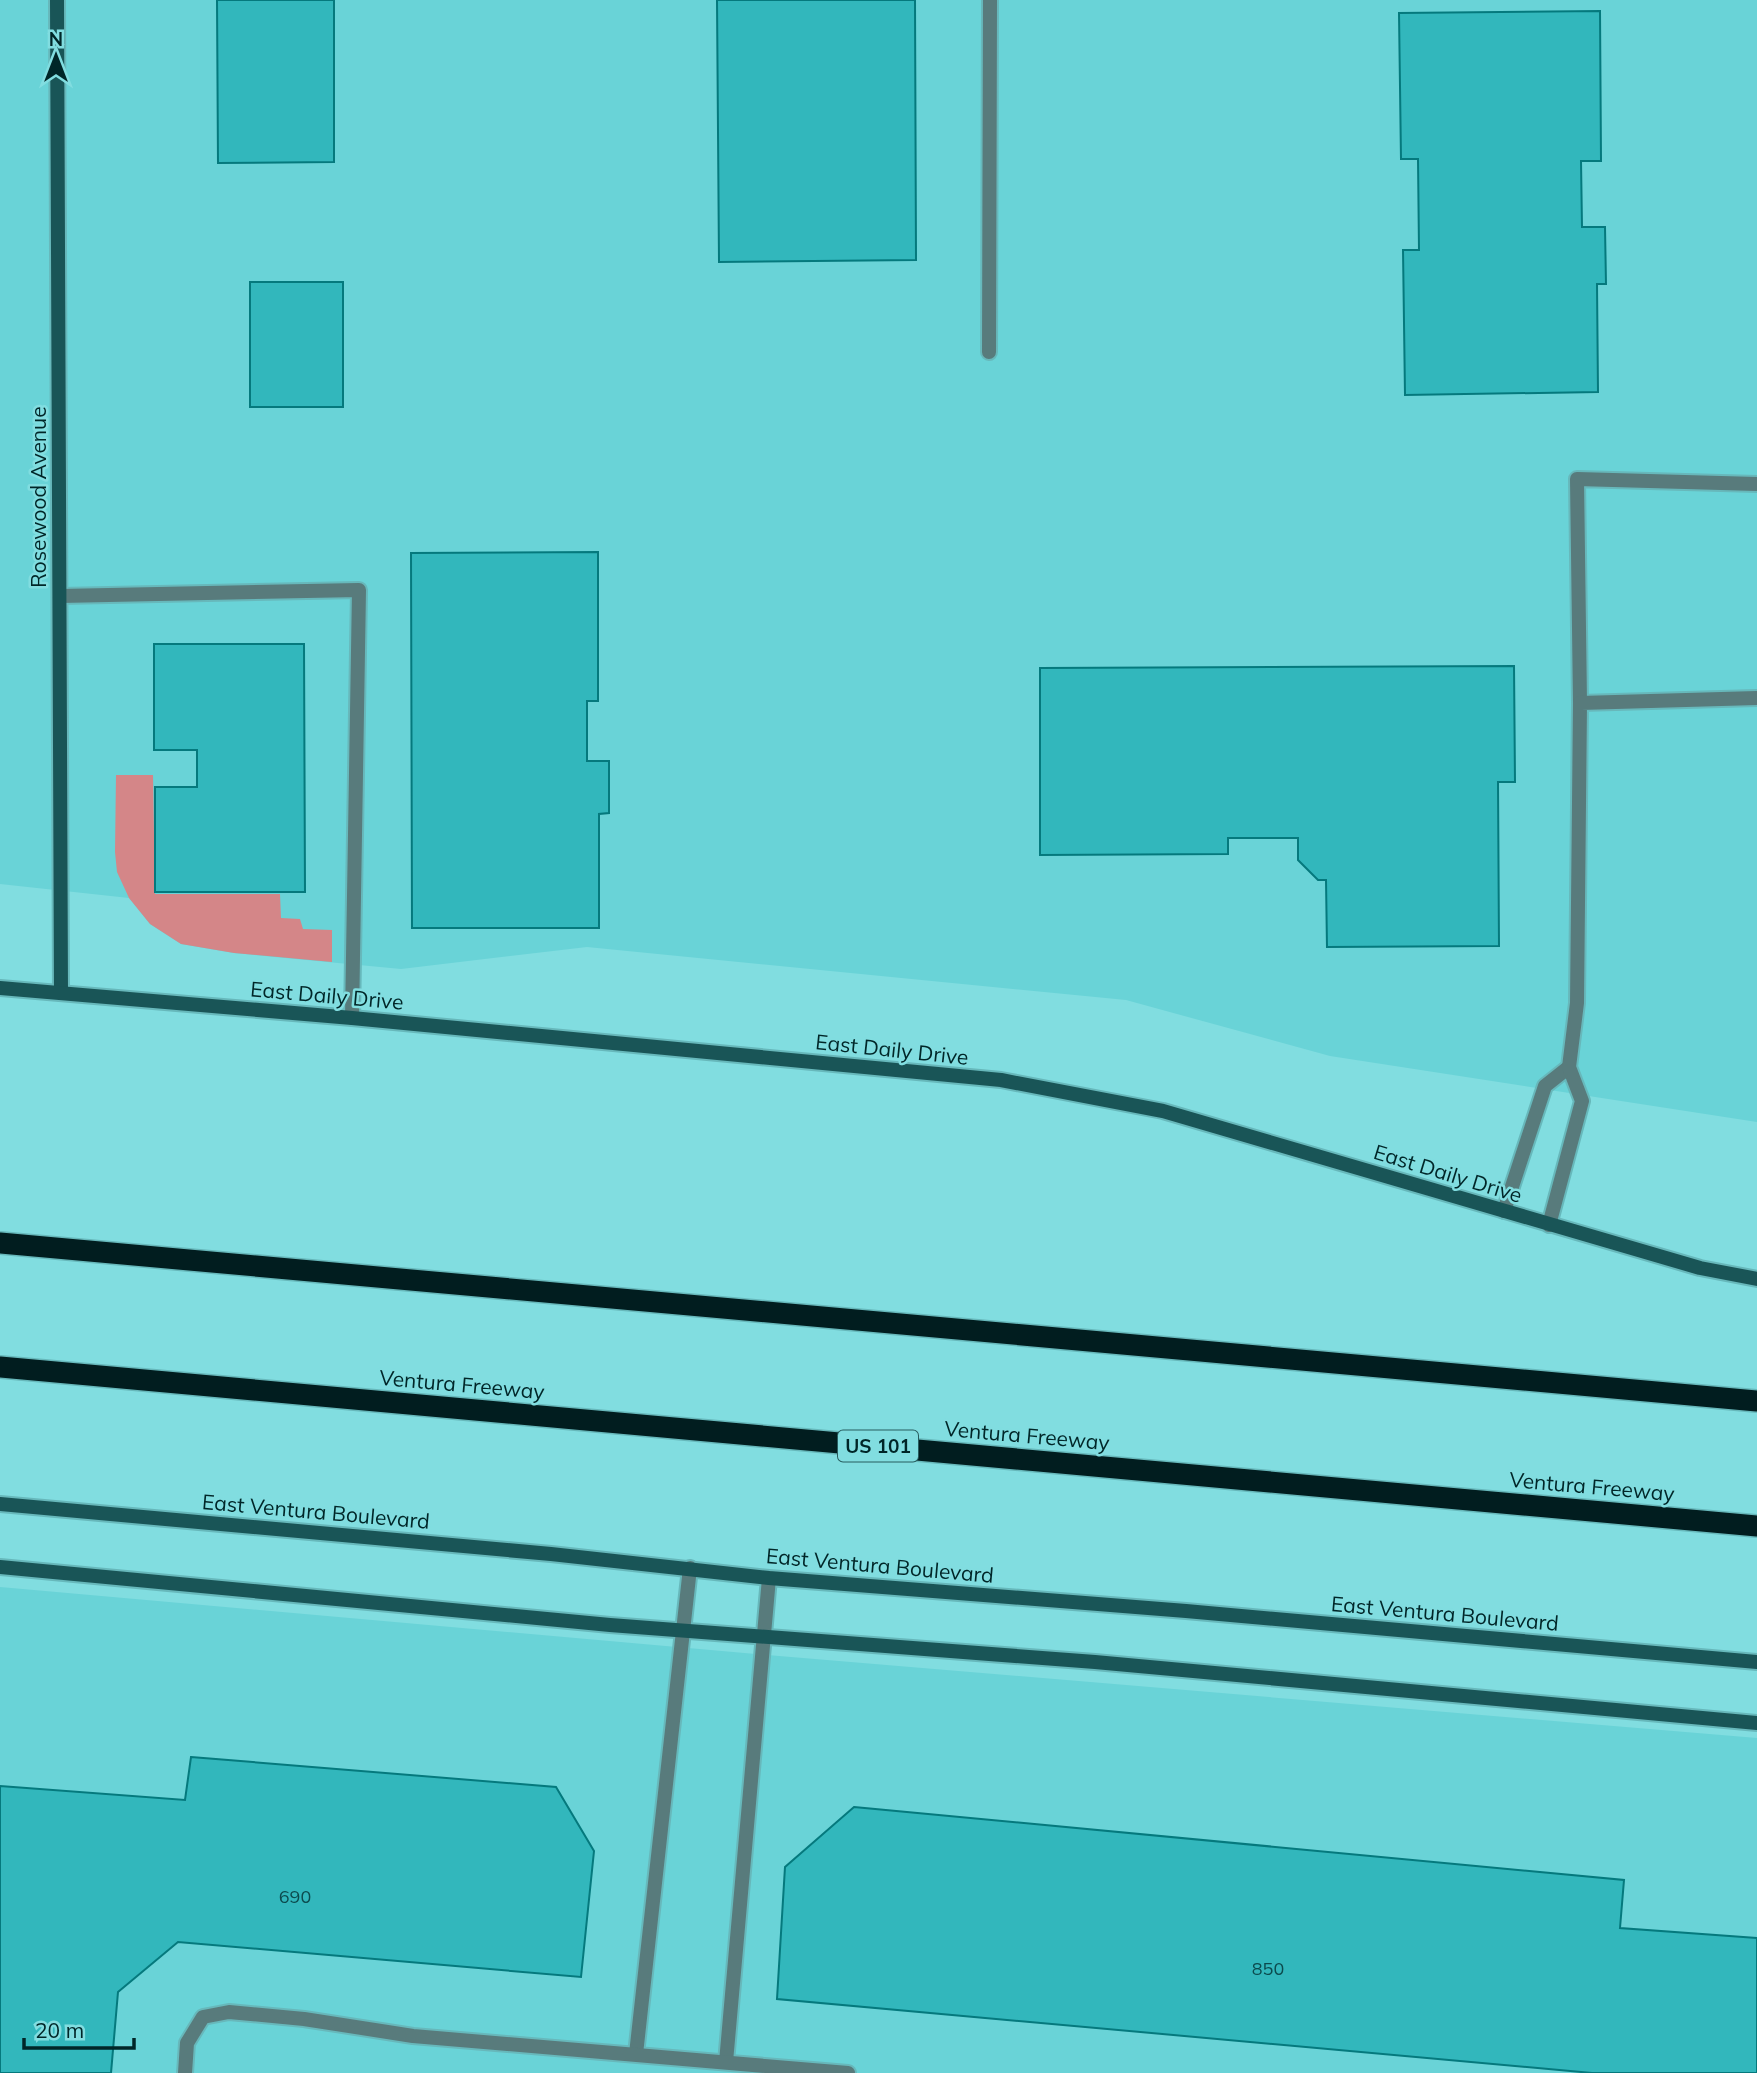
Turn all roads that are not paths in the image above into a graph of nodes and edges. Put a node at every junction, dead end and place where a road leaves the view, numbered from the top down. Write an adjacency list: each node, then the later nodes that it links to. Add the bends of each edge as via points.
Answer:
1 (57, 0): 5 (main road, Rosewood Avenue)
2 (990, 0): 3 (lane)
3 (989, 352)
4 (1757, 484): 7 (lane, via 1577,479)
5 (60, 596): 9 (main road, Rosewood Avenue); 10 (lane, via 359,590)
6 (1757, 698): 7 (lane)
7 (1580, 703): 11 (lane, via 1577,1003)
8 (0, 988): 9 (main road, East Daily Drive)
9 (61, 993): 10 (main road, East Daily Drive)
10 (352, 1018): 12 (main road, East Daily Drive, via 1000,1080 1163,1111)
11 (1569, 1067): 12 (lane, via 1545,1086); 13 (lane, via 1582,1101)
12 (1504, 1212): 13 (main road, East Daily Drive)
13 (1549, 1225): 15 (main road, East Daily Drive, via 1700,1268)
14 (0, 1244): 17 (highway)
15 (1757, 1279)
16 (0, 1367): 19 (highway, Ventura Freeway / US 101)
17 (1757, 1401)
18 (0, 1504): 21 (main road, East Ventura Boulevard)
19 (1757, 1526)
20 (0, 1567): 23 (main road)
21 (690, 1568): 22 (main road, East Ventura Boulevard); 23 (lane)
22 (769, 1578): 24 (lane); 25 (main road, East Ventura Boulevard)
23 (683, 1630): 24 (main road); 27 (lane)
24 (764, 1636): 26 (main road); 28 (lane)
25 (1757, 1662)
26 (1757, 1723)
27 (636, 2054): 28 (lane); 29 (lane, via 413,2036 229,2012 203,2017 187,2043)
28 (726, 2062): 30 (lane)
29 (185, 2073)
30 (848, 2073)

